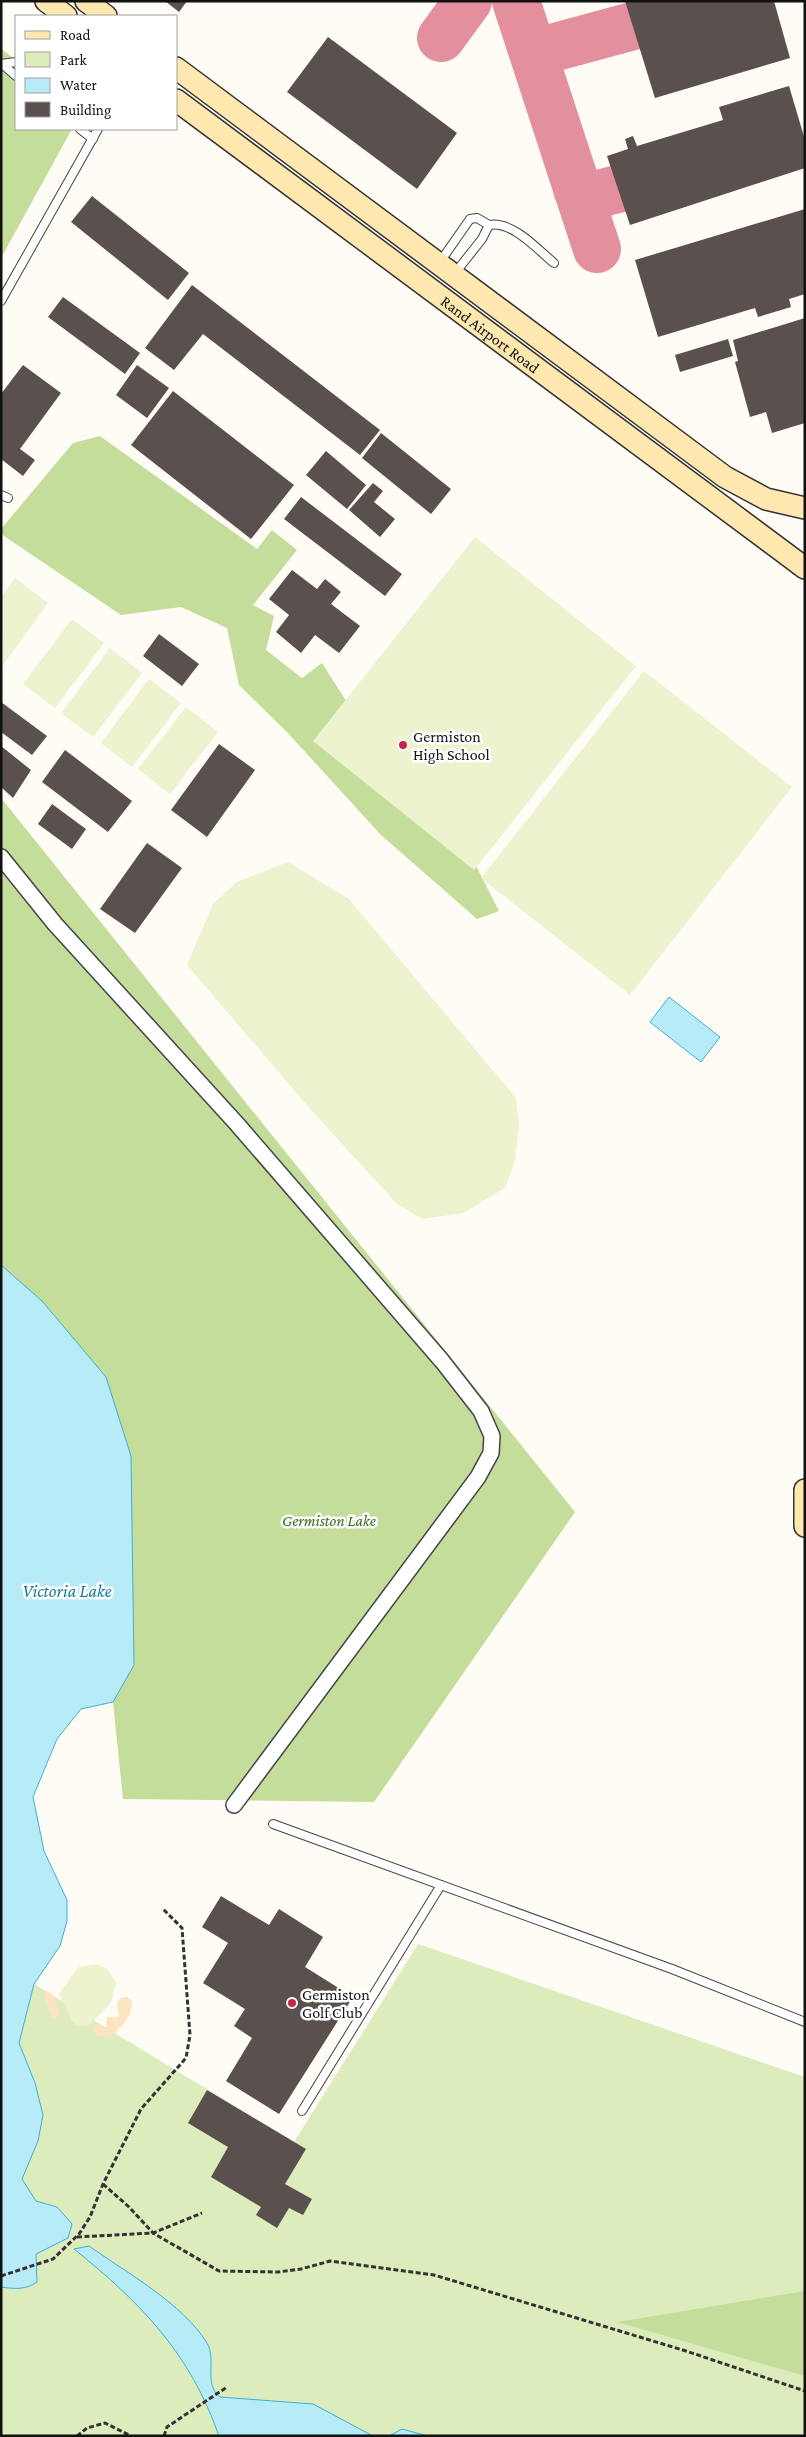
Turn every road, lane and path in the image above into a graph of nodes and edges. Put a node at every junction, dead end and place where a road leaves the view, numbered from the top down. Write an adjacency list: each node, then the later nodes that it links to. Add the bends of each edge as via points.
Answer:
1 (86, 1): 2 (street)
2 (105, 15)
3 (15, 62): 4 (lane)
4 (2, 64): 6 (lane)
5 (178, 69): 13 (street, Rand Airport Road)
6 (15, 75)
7 (178, 101): 14 (street, Rand Airport Road)
8 (81, 130): 10 (lane)
9 (98, 130): 10 (lane)
10 (93, 139): 15 (lane)
11 (489, 225): 12 (lane, via 511,229); 13 (lane, via 482,239); 13 (lane, via 477,218 470,219)
12 (554, 263)
13 (441, 265): 14 (street); 16 (street, Rand Airport Road, via 726,477 766,499)
14 (443, 300): 17 (street, Rand Airport Road)
15 (1, 301)
16 (805, 508)
17 (805, 568)
18 (1, 857): 21 (street, via 94,969 237,1124 442,1361 481,1411 492,1436 491,1453 478,1476)
19 (805, 1490): 20 (street)
20 (805, 1526)
21 (234, 1805)
22 (273, 1824): 23 (lane)
23 (441, 1885): 25 (lane, via 672,1969); 26 (lane)
24 (162, 1908): 27 (path, via 182,1928 190,2035 186,2058 141,2110)
25 (805, 2022)
26 (302, 2111)
27 (103, 2184): 29 (path); 30 (path, via 90,2217)
28 (202, 2213): 29 (path)
29 (154, 2233): 30 (path); 33 (path, via 219,2271 278,2272 330,2261 434,2275 686,2351)
30 (76, 2237): 31 (path, via 52,2259)
31 (1, 2276)
32 (227, 2387): 36 (path, via 167,2427)
33 (805, 2391)
34 (77, 2436): 35 (path, via 87,2428 105,2423)
35 (131, 2436)
36 (164, 2436)

